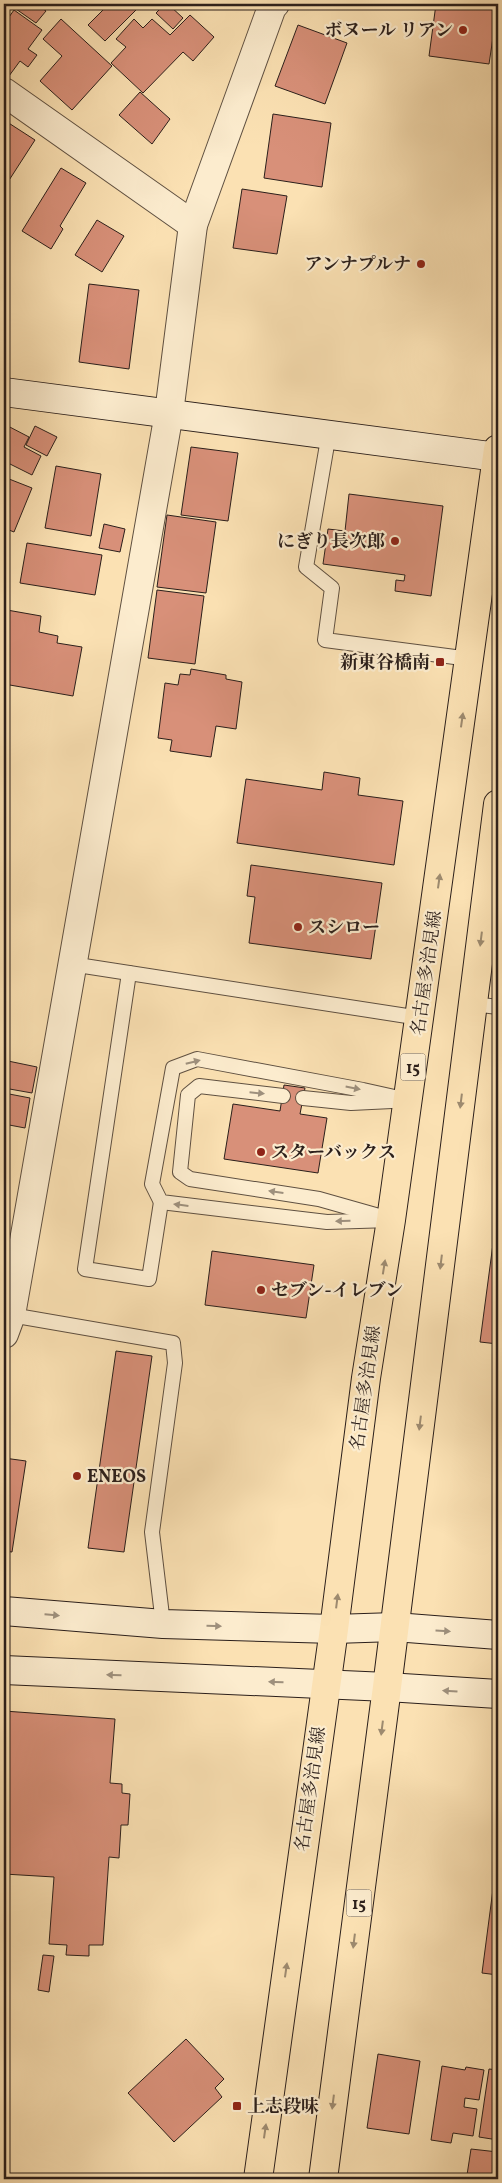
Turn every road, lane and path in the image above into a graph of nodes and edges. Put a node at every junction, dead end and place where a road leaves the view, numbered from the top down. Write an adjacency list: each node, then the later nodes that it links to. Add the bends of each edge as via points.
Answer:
1 (272, 5): 3 (street)
2 (4, 92): 3 (street)
3 (192, 226): 5 (street)
4 (4, 392): 5 (street)
5 (169, 413): 6 (street); 10 (street)
6 (329, 433): 7 (street); 8 (lane, via 306,567 332,588 325,640)
7 (498, 453): 8 (main road, 名古屋多治見線 / 15)
8 (470, 659): 13 (main road, 名古屋多治見線 / 15, one-way to 8)
9 (498, 813): 12 (main road, 15, one-way to 12)
10 (71, 964): 11 (lane); 19 (street)
11 (129, 973): 13 (lane); 17 (lane, via 85,1269 149,1279)
12 (486, 1005): 22 (main road, 15, one-way to 22)
13 (420, 1018): 16 (main road, 名古屋多治見線 / 15)
14 (283, 1096): 18 (lane, one-way to 14, via 319,1199 190,1179 180,1172 188,1095 199,1086)
15 (303, 1098): 16 (lane, via 351,1103)
16 (408, 1100): 17 (lane, one-way to 16, via 152,1184 173,1068 198,1059); 18 (main road, 名古屋多治見線 / 15)
17 (161, 1202): 18 (lane, one-way to 17, via 328,1222)
18 (391, 1220): 23 (main road, 名古屋多治見線 / 15, one-way to 18, via 366,1378)
19 (7, 1324): 21 (lane, via 173,1342 175,1363 152,1532)
20 (4, 1611): 21 (street, one-way to 21)
21 (162, 1624): 23 (street, one-way to 23)
22 (395, 1627): 23 (street); 24 (street, one-way to 24); 27 (main road, 15)
23 (334, 1629): 26 (main road, 名古屋多治見線 / 15)
24 (498, 1635)
25 (4, 1670): 26 (street, one-way to 25)
26 (325, 1684): 27 (street); 30 (main road, 名古屋多治見線 / 15, one-way to 26)
27 (388, 1687): 28 (street, one-way to 27); 29 (main road, 15, one-way to 29)
28 (498, 1694)
29 (327, 2178)
30 (258, 2179)

